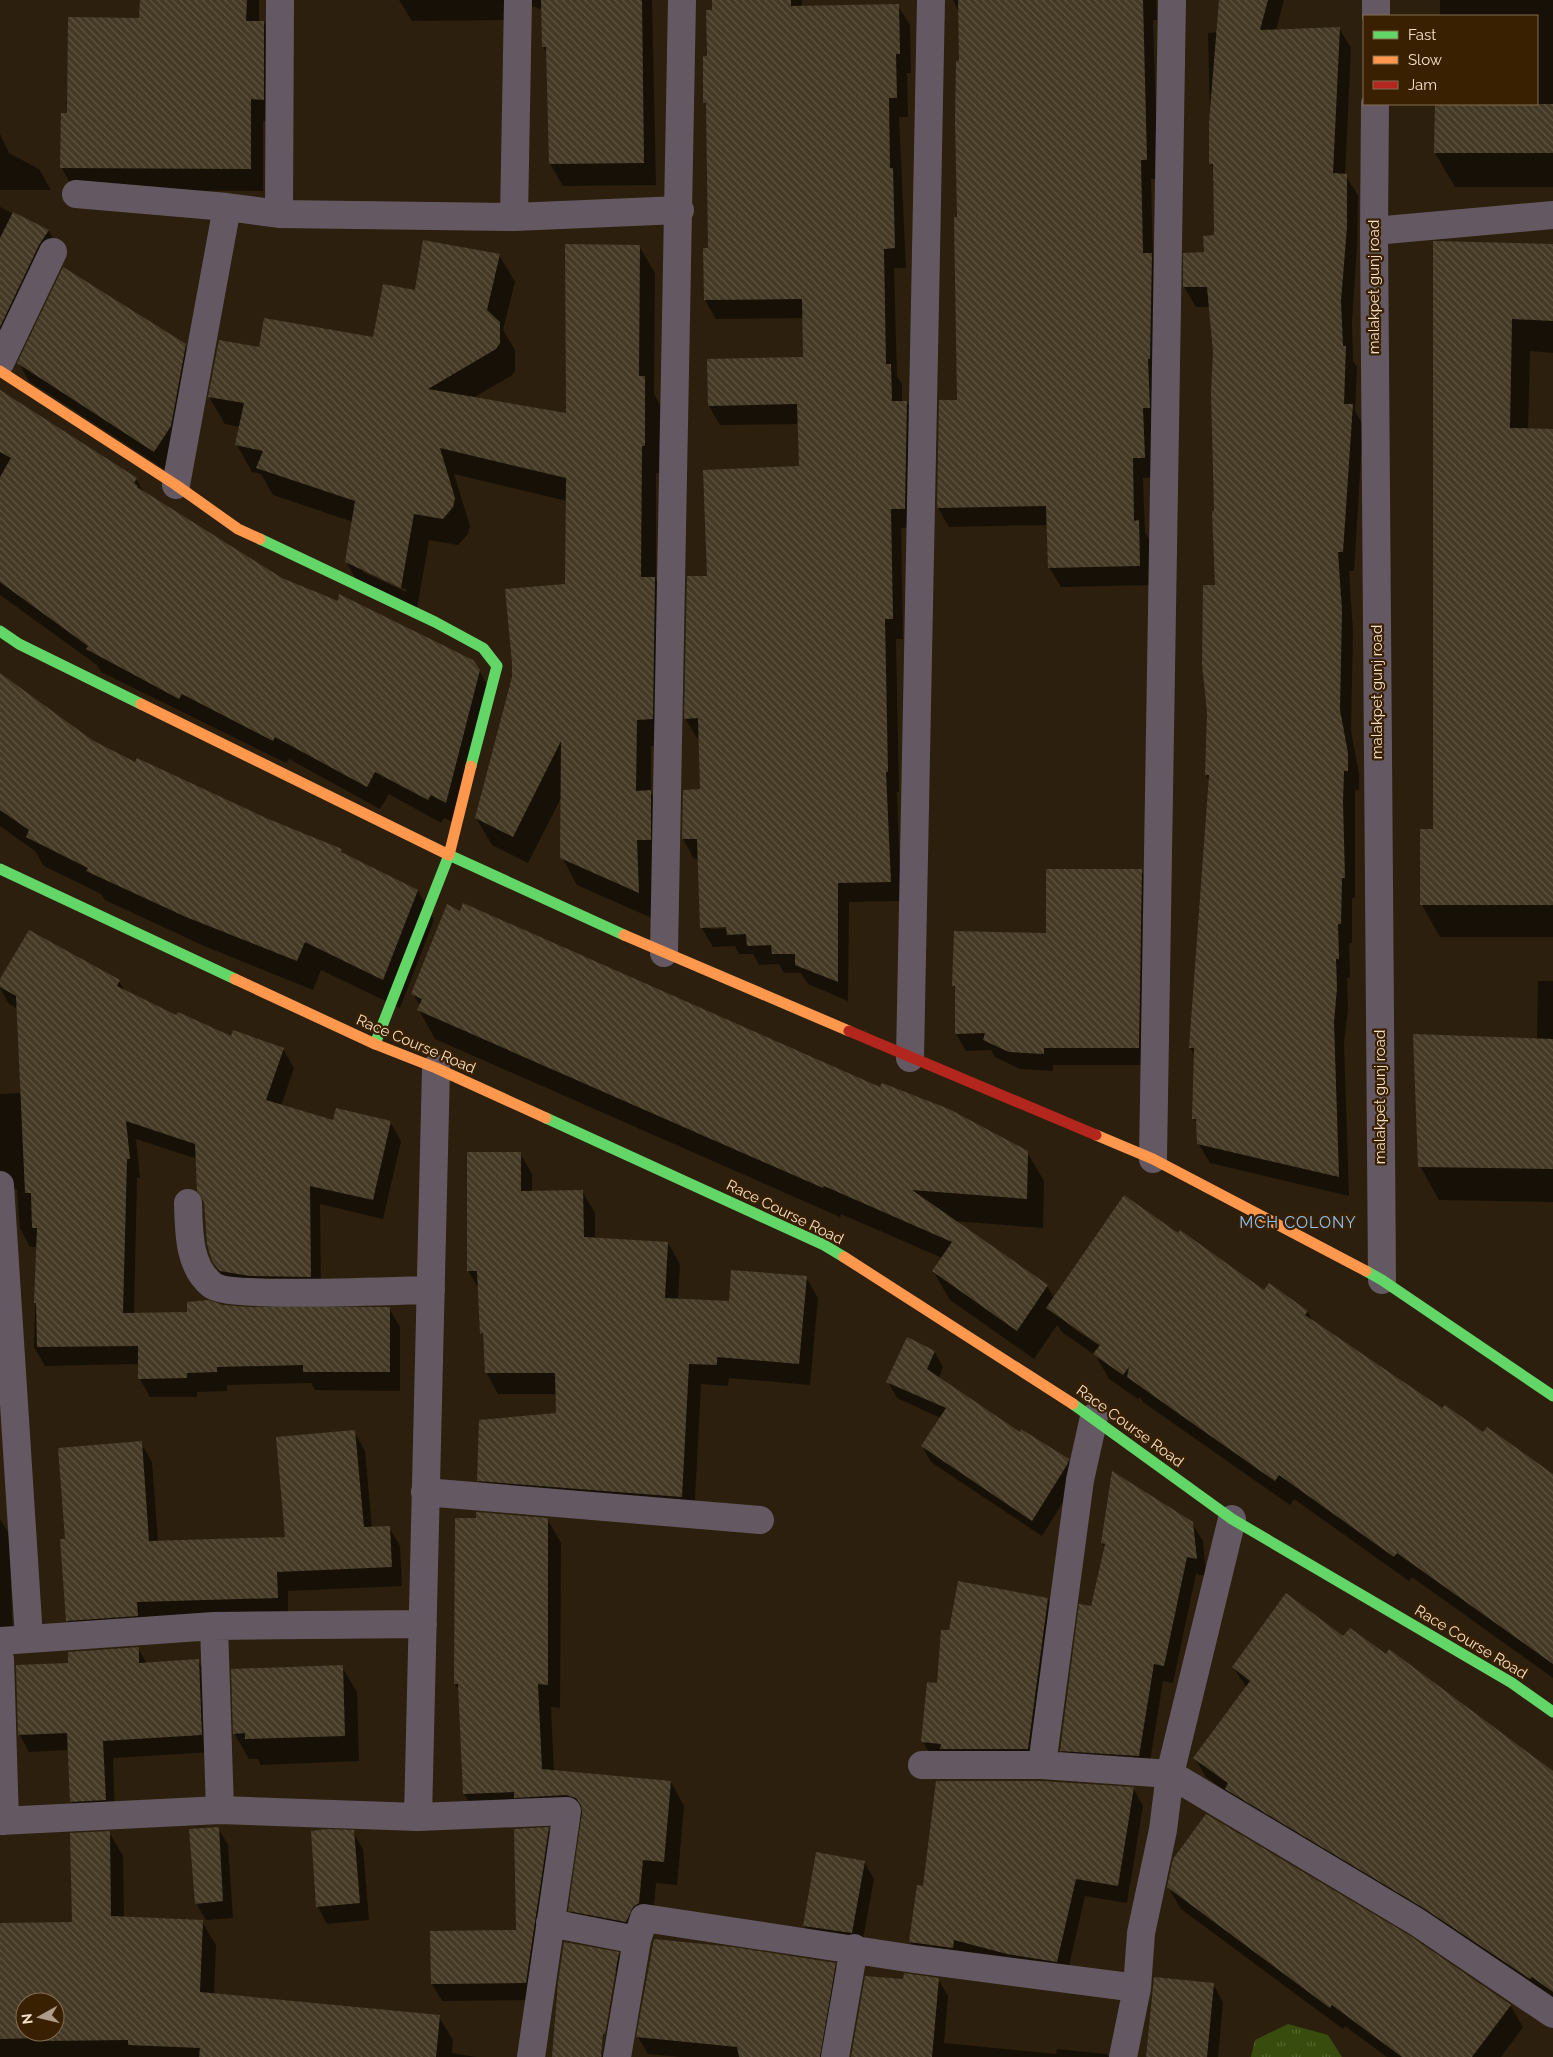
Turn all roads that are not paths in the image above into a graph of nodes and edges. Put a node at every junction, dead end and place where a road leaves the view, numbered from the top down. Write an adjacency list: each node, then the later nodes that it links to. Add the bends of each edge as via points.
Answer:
1 (280, 0): 12 (street)
2 (518, 0): 14 (street)
3 (682, 0): 11 (street)
4 (931, 0): 25 (street)
5 (1172, 0): 27 (street)
6 (1376, 0): 7 (street)
7 (1376, 15)
8 (1375, 105): 15 (street, malakpet gunj road)
9 (76, 194): 10 (street)
10 (227, 207): 12 (street); 19 (street)
11 (680, 210): 14 (street); 23 (street)
12 (279, 214): 14 (street)
13 (1553, 216): 15 (street)
14 (514, 217)
15 (1374, 231): 31 (street, malakpet gunj road)
16 (52, 252): 17 (street)
17 (0, 363)
18 (0, 371): 19 (street)
19 (176, 485): 21 (street, via 238,529 483,648 496,666)
20 (0, 631): 21 (street, via 19,644)
21 (449, 855): 23 (street); 24 (street)
22 (0, 869): 24 (street, Race Course Road)
23 (664, 953): 25 (street)
24 (375, 1044): 26 (street, Race Course Road)
25 (910, 1058): 27 (street)
26 (436, 1068): 32 (street); 35 (street, Race Course Road, via 824,1245)
27 (1153, 1159): 31 (street)
28 (0, 1185): 30 (street)
29 (188, 1203): 32 (street, via 190,1245 200,1271 213,1286 244,1293)
30 (2, 1243): 33 (street)
31 (1382, 1280): 34 (street)
32 (431, 1290): 36 (street)
33 (6, 1371): 41 (street)
34 (1553, 1396)
35 (1094, 1417): 37 (street, Race Course Road); 46 (street, via 1080,1480)
36 (425, 1492): 38 (street); 39 (street)
37 (1232, 1519): 44 (street, Race Course Road, via 1512,1684); 47 (street)
38 (760, 1520)
39 (423, 1624): 40 (street); 49 (street)
40 (214, 1626): 41 (street); 48 (street)
41 (30, 1638): 42 (street)
42 (0, 1641)
43 (0, 1659): 50 (street)
44 (1553, 1712)
45 (922, 1765): 46 (street)
46 (1042, 1765): 47 (street)
47 (1170, 1774): 54 (street, via 1163,1830 1142,1933); 55 (street, via 1417,1922)
48 (220, 1810): 49 (street); 50 (street)
49 (418, 1817): 51 (street, via 567,1811)
50 (3, 1821)
51 (550, 1923): 52 (street); 56 (street)
52 (637, 1940): 53 (street, via 644,1918); 57 (street)
53 (854, 1948): 54 (street); 58 (street)
54 (1137, 1988): 59 (street)
55 (1553, 2014)
56 (531, 2057)
57 (617, 2057)
58 (835, 2057)
59 (1123, 2057)

